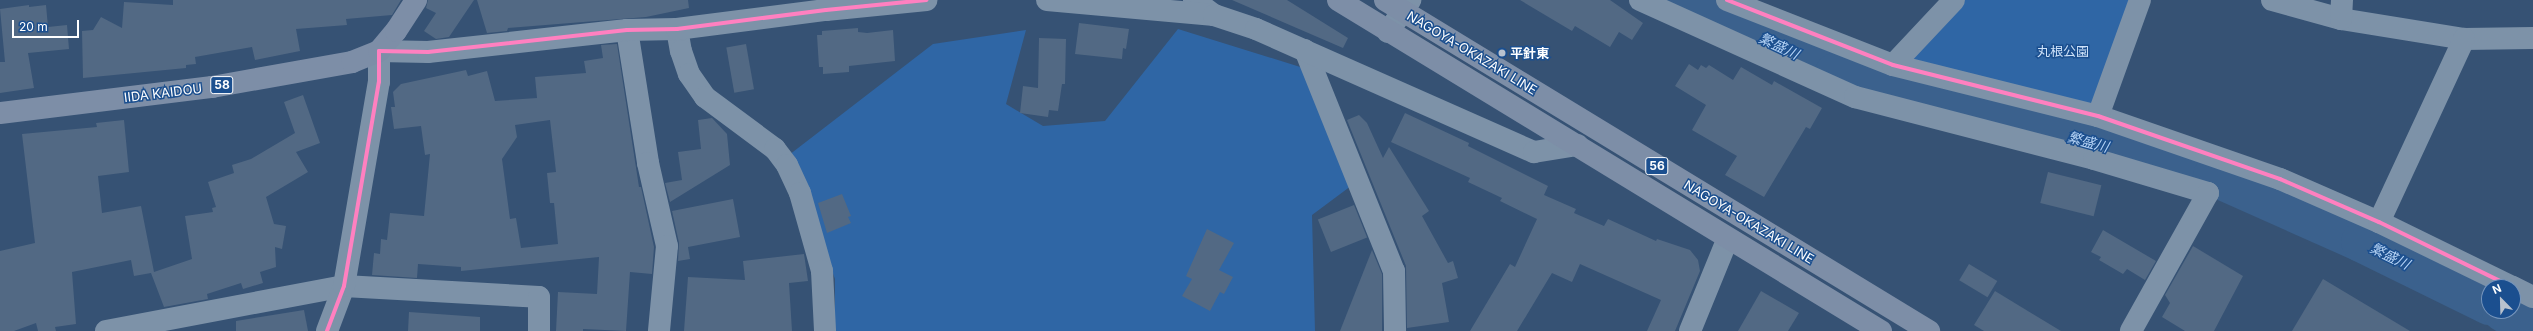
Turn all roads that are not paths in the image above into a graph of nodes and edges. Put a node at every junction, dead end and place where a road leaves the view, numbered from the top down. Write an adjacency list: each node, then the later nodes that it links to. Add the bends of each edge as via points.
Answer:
1 (416, 0): 21 (main road, IIDA KAIDOU / 58, via 396,31)
2 (927, 0): 15 (street)
3 (1046, 0): 14 (street)
4 (1194, 0): 14 (street)
5 (1338, 0): 17 (main road, NAGOYA-OKAZAKI LINE / 56)
6 (1385, 0): 12 (main road, NAGOYA-OKAZAKI LINE / 56)
7 (1640, 0): 41 (street, via 1855,97 2094,159 2208,193)
8 (1727, 0): 22 (street)
9 (1954, 0): 22 (street)
10 (2140, 0): 24 (street)
11 (2272, 0): 13 (street)
12 (1406, 6): 17 (street); 40 (main road, NAGOYA-OKAZAKI LINE / 56)
13 (2341, 9): 19 (street)
14 (1214, 15): 20 (street, via 1256,29)
15 (677, 29): 16 (street); 36 (street, via 681,52 689,74 705,98 775,149 787,165 800,192 822,271)
16 (627, 30): 21 (street, via 428,52); 35 (street, via 648,163 667,246)
17 (1388, 32): 25 (main road, NAGOYA-OKAZAKI LINE / 56)
18 (2533, 38): 19 (street)
19 (2464, 39): 26 (street)
20 (1305, 50): 25 (street, via 1534,152); 37 (street, via 1394,271)
21 (379, 51): 23 (main road, IIDA KAIDOU / 58, via 352,62 212,87); 29 (street, via 379,82)
22 (1893, 65): 24 (street)
23 (0, 113)
24 (2098, 116): 26 (street, via 2280,179)
25 (1576, 146): 27 (main road, NAGOYA-OKAZAKI LINE / 56)
26 (2379, 222): 28 (street)
27 (1728, 238): 38 (street); 39 (main road, NAGOYA-OKAZAKI LINE / 56)
28 (2497, 279)
29 (344, 286): 32 (street); 33 (street); 34 (street, via 538,297)
30 (2521, 291): 31 (street)
31 (2533, 297)
32 (106, 331)
33 (327, 331)
34 (539, 331)
35 (659, 331)
36 (825, 331)
37 (1395, 331)
38 (1690, 331)
39 (1881, 331)
40 (1929, 331)
41 (2131, 331)

